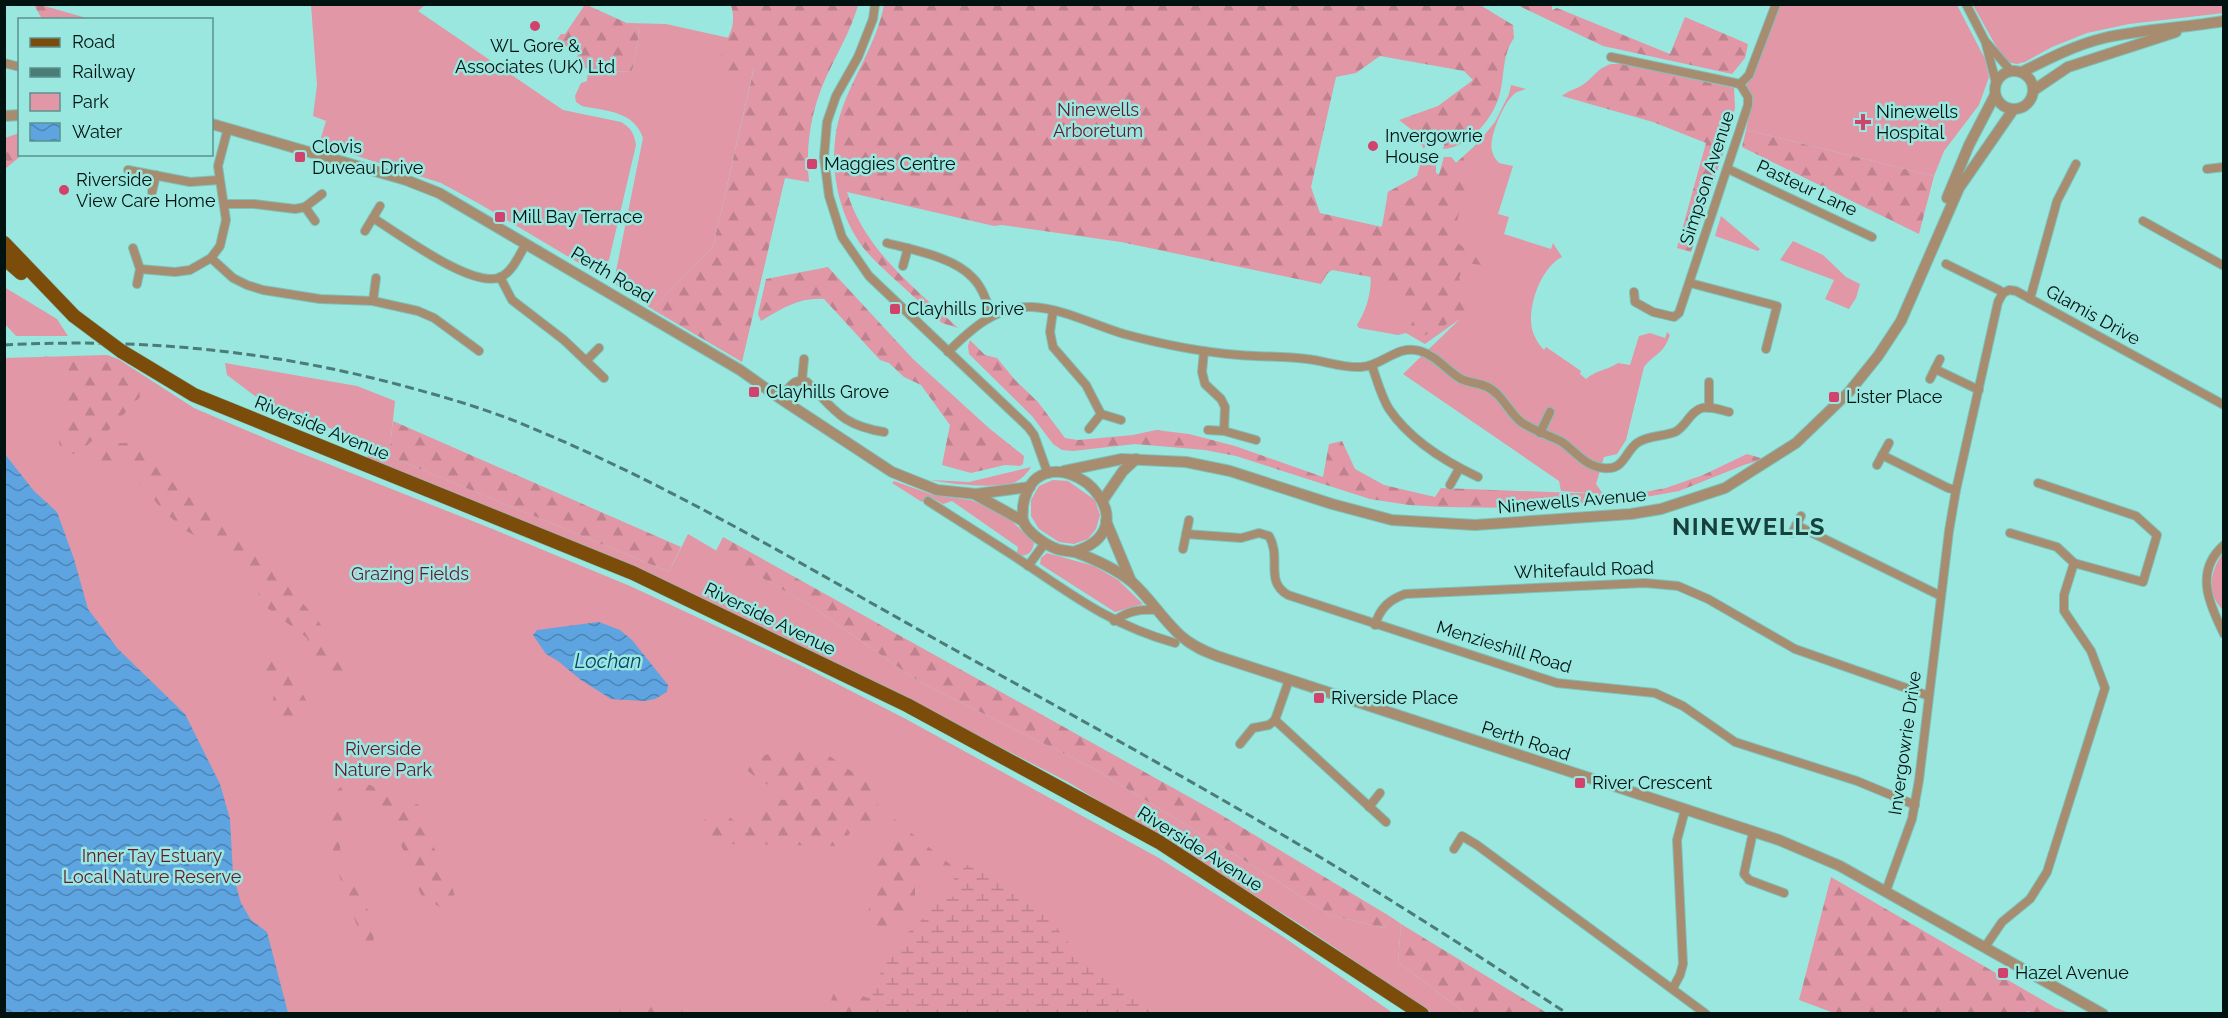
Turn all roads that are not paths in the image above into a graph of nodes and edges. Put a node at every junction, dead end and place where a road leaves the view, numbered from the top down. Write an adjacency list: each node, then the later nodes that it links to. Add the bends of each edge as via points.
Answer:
1 (875, 4): 60 (street, via 858,57 836,96 827,122 824,157 829,196 842,237 869,276)
2 (1776, 4): 10 (street, via 1749,75)
3 (1966, 4): 6 (street)
4 (2223, 21): 5 (street, Ninewells Avenue)
5 (2196, 26): 8 (street, Ninewells Avenue, via 2101,39); 11 (street, Ninewells Avenue, via 2068,67)
6 (1985, 41): 8 (street); 9 (street)
7 (1611, 57): 10 (street)
8 (2016, 72): 9 (street, Ninewells Avenue, via 2005,73); 11 (street, via 2031,79)
9 (1996, 83): 12 (street, Ninewells Avenue)
10 (1740, 84): 18 (street, Simpson Avenue, via 1748,105)
11 (2034, 90): 13 (street, Ninewells Avenue, via 2028,104)
12 (1995, 95): 13 (street, via 2002,105); 46 (street, Ninewells Avenue, via 1969,145)
13 (2013, 110): 46 (street, Ninewells Avenue, via 1959,188)
14 (213, 124): 15 (street, Perth Road)
15 (228, 128): 22 (street, via 218,166); 35 (street, Perth Road, via 406,180 439,193)
16 (2076, 164): 51 (street, via 2061,190)
17 (2223, 167): 19 (street)
18 (1728, 169): 32 (street, Pasteur Lane); 47 (street, Simpson Avenue)
19 (2207, 169)
20 (128, 170): 21 (street)
21 (156, 175): 22 (street, via 190,182); 23 (street)
22 (219, 180): 25 (street)
23 (152, 192)
24 (322, 194): 27 (street)
25 (224, 204): 27 (street); 39 (street, via 224,234)
26 (380, 206): 28 (street)
27 (304, 207): 29 (street)
28 (373, 218): 31 (street); 44 (street, via 433,257 469,274 478,278)
29 (315, 221)
30 (2143, 221): 42 (street)
31 (365, 231)
32 (1872, 237)
33 (4, 243): 54 (main road, Riverside Avenue)
34 (887, 243): 37 (street)
35 (526, 244): 44 (street, via 509,271); 71 (street, Perth Road, via 740,370)
36 (133, 248): 43 (street)
37 (908, 248): 41 (street); 55 (street, via 962,268 982,291)
38 (4, 258): 54 (main road, Riverside Avenue)
39 (212, 258): 43 (street, via 190,270); 52 (street, via 233,278 263,290 320,299)
40 (1946, 264): 50 (street, Glamis Drive)
41 (903, 266)
42 (2223, 266)
43 (140, 269): 48 (street)
44 (500, 277): 63 (street, via 512,300)
45 (376, 278): 52 (street)
46 (1918, 280): 86 (street, Ninewells Avenue, via 1900,321 1878,356 1849,392 1796,443 1725,488 1661,509 1475,525 1392,520 1230,471 1186,462)
47 (1690, 283): 49 (street, Simpson Avenue, via 1679,313 1674,316 1653,312 1635,302); 57 (street, via 1777,306)
48 (136, 284)
49 (1634, 292)
50 (2002, 293): 51 (street, Glamis Drive, via 2016,291); 70 (street, Invergowrie Drive)
51 (2030, 299): 72 (street, Glamis Drive)
52 (373, 301): 58 (street, via 434,318)
53 (1053, 311): 55 (street, via 1032,307); 59 (street, via 1125,334); 76 (street, via 1053,347 1086,385)
54 (74, 316): 136 (main road, Riverside Avenue, bridge, via 121,351 194,395 633,573 907,705 1160,842)
55 (992, 316): 60 (street)
56 (599, 348): 63 (street)
57 (1766, 349)
58 (478, 351)
59 (1204, 351): 64 (street); 80 (street, via 1202,372 1205,384 1225,407)
60 (948, 352): 90 (street, via 1028,427)
61 (804, 359): 68 (street)
62 (1940, 359): 65 (street)
63 (586, 361): 66 (street)
64 (1372, 366): 82 (street, via 1398,351 1421,351 1462,379 1488,386 1520,422); 88 (street, via 1389,409 1403,426)
65 (1935, 369): 67 (street); 70 (street)
66 (604, 378)
67 (1930, 379)
68 (802, 380): 71 (street, via 792,384); 81 (street, via 840,417)
69 (1709, 382): 73 (street)
70 (1979, 390): 95 (street, Invergowrie Drive)
71 (781, 399): 96 (street, Perth Road, via 892,472 937,490)
72 (2223, 405)
73 (1709, 408): 75 (street); 82 (street, via 1701,408 1674,432 1646,437 1617,467 1604,469 1586,463 1562,442)
74 (1550, 412): 82 (street)
75 (1729, 412)
76 (1101, 414): 77 (street); 78 (street)
77 (1121, 420)
78 (1089, 429)
79 (1208, 430): 80 (street)
80 (1224, 431): 83 (street)
81 (884, 432)
82 (1540, 433)
83 (1256, 440)
84 (1889, 443): 85 (street)
85 (1882, 455): 87 (street); 95 (street)
86 (1136, 459): 89 (street, Ninewells Avenue); 97 (street)
87 (1877, 465)
88 (1459, 469): 91 (street); 93 (street)
89 (1060, 472): 90 (street, Perth Road); 97 (street, via 1090,485)
90 (1048, 474): 94 (street, Perth Road)
91 (1478, 477)
92 (2038, 483): 111 (street, via 2136,516 2157,535 2143,582)
93 (1450, 485)
94 (1030, 487): 96 (street, Perth Road); 101 (street)
95 (1956, 490): 114 (street, Invergowrie Drive)
96 (976, 494): 101 (street, Perth Road)
97 (1103, 500): 102 (street, Perth Road)
98 (928, 501): 112 (street)
99 (1801, 516): 103 (street)
100 (1189, 520): 106 (street)
101 (1023, 521): 107 (street, Perth Road)
102 (1106, 521): 110 (street, via 1100,537 1089,547); 113 (street, Perth Road)
103 (1796, 525): 104 (street); 114 (street)
104 (1792, 533)
105 (2010, 533): 111 (street, via 2057,547)
106 (1186, 534): 109 (street); 118 (street, Menzieshill Road, via 1269,536 1274,544 1275,582 1280,590)
107 (1045, 543): 110 (street, Perth Road); 112 (street)
108 (2223, 545): 116 (street, via 2217,550 2206,581 2208,599)
109 (1183, 549)
110 (1073, 552): 113 (street, Perth Road, via 1104,564)
111 (2074, 563): 134 (street, via 2064,595 2064,611 2091,651 2104,688 2047,872 2030,899 2002,922)
112 (1028, 566): 117 (street)
113 (1131, 582): 115 (street, Perth Road)
114 (1941, 596): 122 (street, Invergowrie Drive)
115 (1156, 610): 117 (street, via 1140,609); 121 (street, Perth Road, via 1197,648)
116 (2221, 620): 119 (street)
117 (1114, 621): 120 (street)
118 (1375, 625): 122 (street, Whitefauld Road, via 1384,606 1405,594 1645,583 1678,586 1796,649); 126 (street, Menzieshill Road, via 1557,683 1656,693 1683,706 1735,742)
119 (2223, 634)
120 (1175, 643)
121 (1289, 680): 123 (street); 128 (street, Perth Road)
122 (1929, 696): 126 (street, Invergowrie Drive)
123 (1275, 720): 124 (street, via 1253,728); 127 (street)
124 (1240, 744)
125 (1380, 793): 127 (street)
126 (1915, 804): 132 (street, Invergowrie Drive)
127 (1369, 807): 129 (street)
128 (1685, 810): 130 (street, Perth Road); 135 (street, via 1677,840 1683,964)
129 (1386, 822)
130 (1753, 832): 132 (street, Perth Road, via 1840,866); 133 (street, via 1744,874 1749,880)
131 (1454, 849): 135 (street, via 1462,836 1477,844)
132 (1886, 891): 134 (street, Perth Road)
133 (1784, 892)
134 (1985, 947): 138 (street, Perth Road)
135 (1673, 988): 137 (street)
136 (1422, 1014)
137 (1706, 1014)
138 (2103, 1014)

